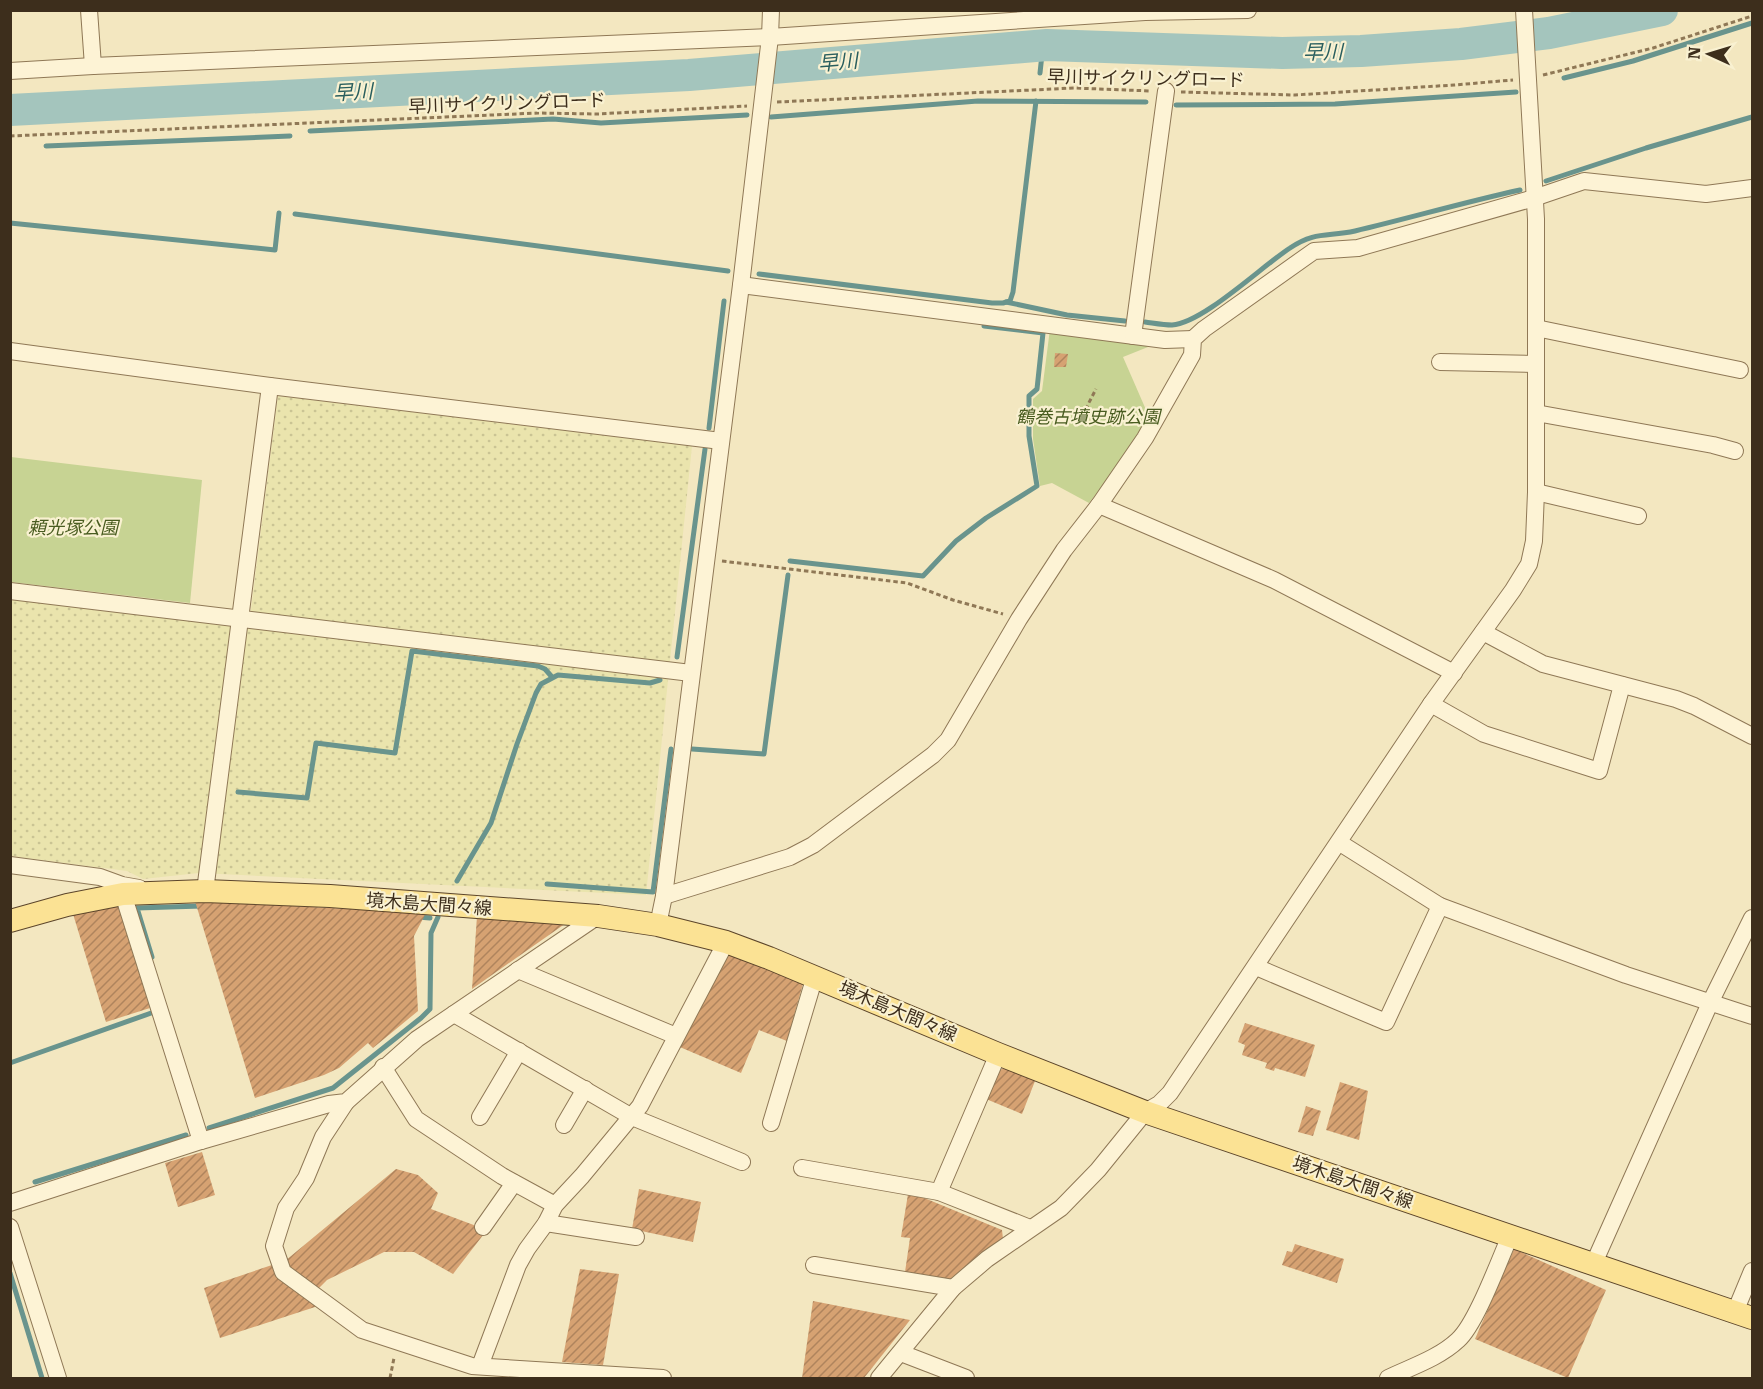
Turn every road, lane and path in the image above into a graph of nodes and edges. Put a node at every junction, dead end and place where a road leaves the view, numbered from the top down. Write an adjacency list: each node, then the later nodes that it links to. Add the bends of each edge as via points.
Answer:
1 (89, 10): 7 (street)
2 (771, 10): 6 (street)
3 (1248, 10): 6 (street, via 1145,12)
4 (1524, 10): 9 (street)
5 (1752, 16): 9 (path, 早川サイクリングロード, via 1653,48)
6 (769, 41): 7 (street); 11 (street)
7 (93, 66): 8 (street)
8 (10, 71)
9 (1527, 76): 10 (path, 早川サイクリングロード, via 1454,86 1295,95); 14 (street)
10 (1166, 91): 11 (path, 早川サイクリングロード, via 1074,88); 17 (street)
11 (763, 102): 12 (path, 早川サイクリングロード, via 608,113); 15 (street)
12 (10, 136)
13 (1752, 188): 14 (street, via 1706,194 1584,182)
14 (1534, 198): 16 (street); 18 (street, via 1358,248 1314,251)
15 (741, 285): 17 (street); 27 (street)
16 (1536, 328): 21 (street); 22 (street)
17 (1133, 336): 18 (street)
18 (1193, 339): 30 (street, via 1192,356 1145,438)
19 (10, 351): 23 (street)
20 (1440, 362): 21 (street)
21 (1536, 364): 25 (street)
22 (1740, 370)
23 (270, 386): 27 (street); 34 (street)
24 (1096, 389): 26 (path)
25 (1536, 413): 28 (street); 29 (street)
26 (1082, 416)
27 (721, 441): 32 (street)
28 (1735, 451)
29 (1536, 492): 31 (street); 36 (street, via 1534,541 1528,564)
30 (1099, 505): 35 (street); 37 (street, via 1275,580)
31 (1638, 516)
32 (707, 559): 35 (path, via 907,583); 38 (street)
33 (10, 591): 34 (street)
34 (241, 618): 38 (street); 45 (street)
35 (1019, 619): 47 (street, via 948,740 933,755 813,845 789,857)
36 (1483, 632): 37 (street); 39 (street, via 1543,664)
37 (1454, 672): 40 (street)
38 (691, 673): 47 (street)
39 (1622, 685): 40 (street, via 1599,771 1484,734); 41 (street, via 1695,706)
40 (1431, 704): 42 (street)
41 (1752, 736)
42 (1340, 843): 48 (street); 54 (street)
43 (10, 865): 44 (street, via 100,877)
44 (158, 891): 45 (main road, 境木島大間々線); 46 (main road, 境木島大間々線)
45 (205, 891): 49 (main road, 境木島大間々線)
46 (123, 894): 51 (main road, 境木島大間々線); 71 (street)
47 (664, 896): 52 (street)
48 (1440, 906): 54 (street, via 1386,1022); 57 (street)
49 (598, 916): 52 (main road, 境木島大間々線); 55 (street)
50 (1752, 918): 57 (street)
51 (10, 921)
52 (658, 925): 53 (main road, 境木島大間々線)
53 (726, 942): 56 (main road, 境木島大間々線); 60 (street)
54 (1256, 967): 66 (street, via 1170,1093)
55 (518, 970): 58 (street); 60 (street)
56 (815, 976): 62 (main road, 境木島大間々線); 69 (street)
57 (1710, 1004): 59 (street); 84 (street)
58 (454, 1014): 61 (street); 63 (street)
59 (1752, 1016)
60 (676, 1036): 68 (street)
61 (519, 1051): 64 (street); 67 (street)
62 (998, 1054): 66 (main road, 境木島大間々線); 75 (street)
63 (383, 1068): 65 (street); 74 (street, via 416,1119)
64 (585, 1089): 68 (street); 70 (street)
65 (346, 1102): 71 (street); 89 (street, via 286,1208 274,1246 283,1272 306,1290 362,1330)
66 (1145, 1112): 81 (street, via 1061,1208); 82 (main road, 境木島大間々線)
67 (480, 1117)
68 (632, 1117): 72 (street); 77 (street)
69 (771, 1123)
70 (564, 1125)
71 (201, 1141): 76 (street)
72 (742, 1162)
73 (802, 1168): 75 (street)
74 (514, 1183): 77 (street); 80 (street)
75 (939, 1192): 81 (street)
76 (10, 1203)
77 (555, 1205): 78 (street)
78 (546, 1223): 83 (street); 91 (street, via 518,1264)
79 (10, 1227): 92 (street)
80 (483, 1227)
81 (1030, 1228): 87 (street)
82 (1510, 1236): 84 (main road, 境木島大間々線); 97 (street, via 1460,1339 1448,1349)
83 (636, 1237)
84 (1594, 1263): 88 (main road, 境木島大間々線)
85 (814, 1265): 87 (street)
86 (1752, 1271): 88 (street)
87 (953, 1288): 90 (street)
88 (1744, 1315)
89 (398, 1342): 91 (street); 93 (path)
90 (901, 1353): 95 (street); 96 (street)
91 (473, 1370): 94 (street)
92 (58, 1378)
93 (390, 1378)
94 (663, 1378)
95 (879, 1378)
96 (966, 1378)
97 (1388, 1378)

